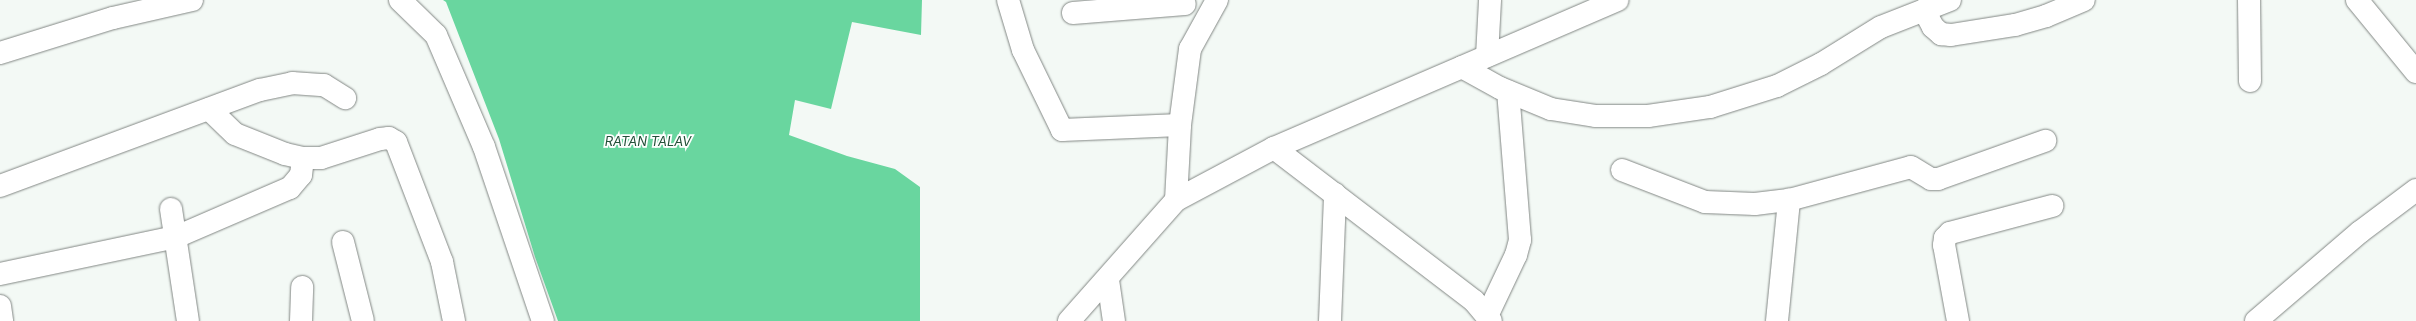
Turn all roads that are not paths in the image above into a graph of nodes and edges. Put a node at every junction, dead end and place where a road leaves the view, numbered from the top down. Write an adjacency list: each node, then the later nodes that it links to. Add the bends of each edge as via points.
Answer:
1 (192, 0): 15 (street, via 113,18)
2 (400, 0): 47 (street, via 436,35 484,147)
3 (1008, 0): 23 (street, via 1023,50 1062,130)
4 (1217, 0): 14 (street)
5 (1490, 0): 16 (street)
6 (1618, 0): 16 (street)
7 (1950, 0): 12 (street)
8 (2084, 0): 12 (street, via 2046,16 2015,25 1951,35 1941,34 1933,27)
9 (2249, 0): 19 (street)
10 (2357, 0): 18 (street)
11 (1184, 2): 13 (street); 14 (street)
12 (1924, 10): 20 (street, via 1881,27 1821,64 1777,86 1710,107 1648,116 1596,116 1551,109)
13 (1073, 12)
14 (1190, 50): 23 (street)
15 (0, 53)
16 (1487, 56): 17 (street)
17 (1462, 67): 20 (street); 25 (street)
18 (2416, 72)
19 (2250, 80)
20 (1508, 91): 41 (street, via 1520,240)
21 (345, 98): 22 (street, via 324,86 292,83 260,90)
22 (209, 109): 26 (street, via 235,134); 28 (street)
23 (1180, 125): 31 (street)
24 (2044, 141): 32 (street, via 1938,179 1931,179 1911,167)
25 (1274, 148): 30 (street); 31 (street)
26 (302, 158): 35 (street, via 301,175 290,188); 46 (street, via 320,158 380,138 389,138 396,142 442,262)
27 (1622, 170): 32 (street, via 1705,202 1755,204)
28 (0, 186)
29 (2416, 190): 53 (street, via 2398,202)
30 (1335, 194): 41 (street, via 1474,301); 50 (street)
31 (1176, 200): 38 (street)
32 (1789, 200): 51 (street)
33 (2052, 206): 52 (street, via 1950,233 1945,238 1944,245)
34 (172, 209): 35 (street)
35 (176, 237): 37 (street); 43 (street)
36 (343, 242): 45 (street)
37 (0, 274)
38 (1108, 280): 48 (street); 49 (street)
39 (302, 288): 44 (street)
40 (0, 306): 42 (street)
41 (1489, 319)
42 (2, 321)
43 (188, 321)
44 (301, 321)
45 (363, 321)
46 (454, 321)
47 (543, 321)
48 (1069, 321)
49 (1114, 321)
50 (1330, 321)
51 (1777, 321)
52 (1958, 321)
53 (2256, 321)

